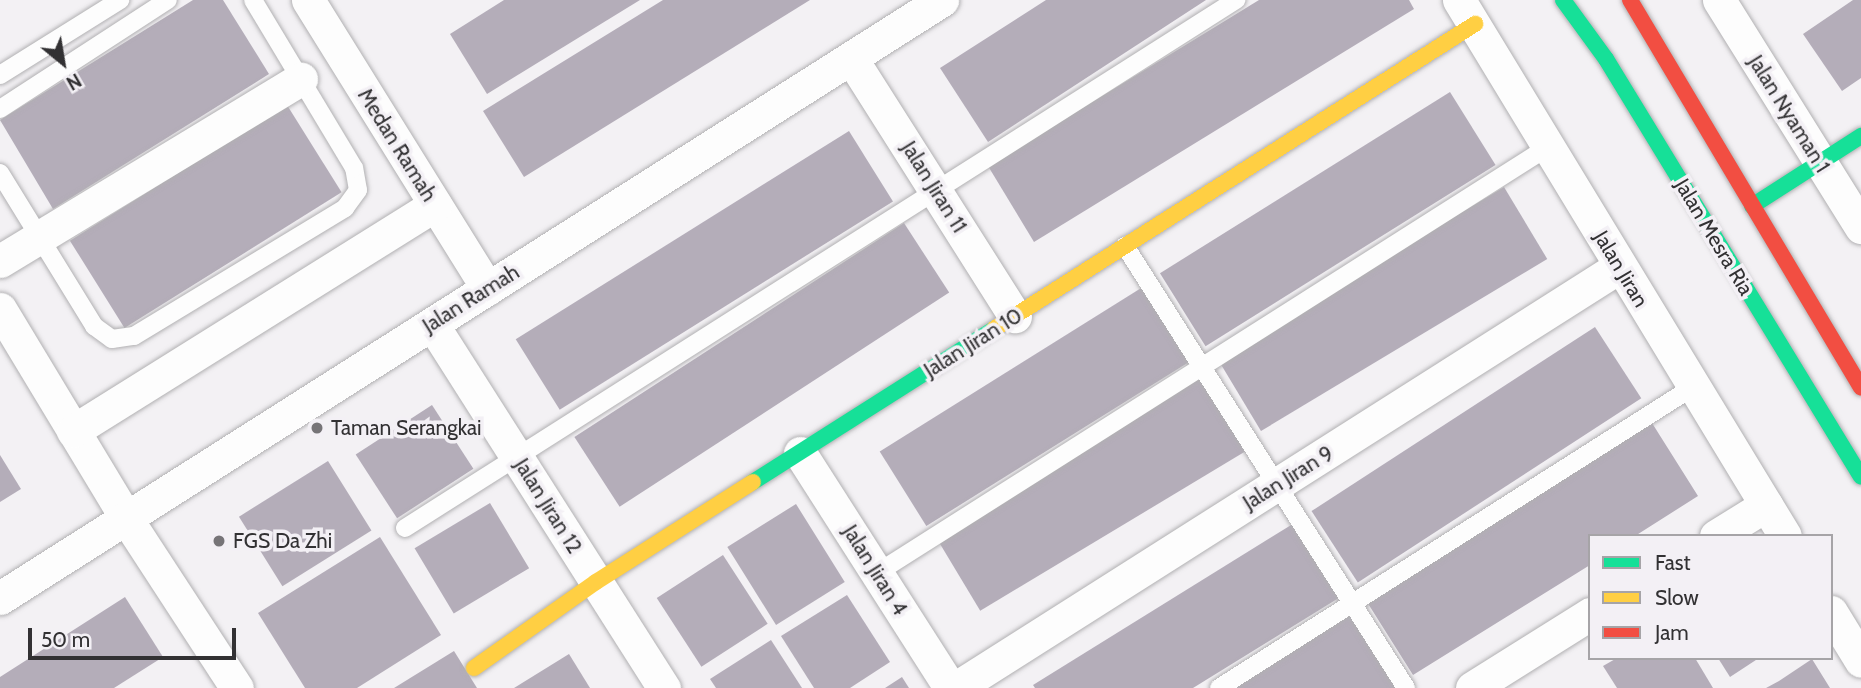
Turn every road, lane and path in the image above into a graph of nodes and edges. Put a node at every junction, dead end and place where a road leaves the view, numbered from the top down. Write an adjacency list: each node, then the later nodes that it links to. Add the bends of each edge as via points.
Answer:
1 (120, 0): 12 (lane)
2 (167, 0): 14 (lane)
3 (253, 0): 13 (lane)
4 (308, 0): 20 (street, Medan Ramah)
5 (942, 0): 11 (street, Jalan Ramah)
6 (1236, 0): 19 (lane)
7 (1563, 0): 37 (street, Jalan Mesra Ria, via 1606,59)
8 (1630, 0): 21 (street)
9 (1719, 0): 17 (street, Jalan Nyaman 1)
10 (1467, 12): 16 (street, Jalan Jiran); 24 (street, Jalan Jiran 10)
11 (851, 58): 19 (street, Jalan Jiran 11); 27 (street, Jalan Ramah)
12 (0, 75)
13 (300, 79): 23 (street); 23 (lane, via 358,178 358,190 345,208 123,340 112,339 94,326)
14 (0, 109)
15 (1861, 136): 17 (street)
16 (1548, 147): 26 (street, Jalan Jiran); 31 (lane)
17 (1819, 163): 21 (street); 22 (street, Jalan Nyaman 1)
18 (0, 173): 23 (lane)
19 (936, 191): 29 (street, Jalan Jiran 11); 36 (lane)
20 (435, 205): 27 (street, Medan Ramah); 34 (street)
21 (1752, 206): 33 (street)
22 (1861, 227)
23 (39, 237): 25 (street)
24 (1125, 246): 29 (street, Jalan Jiran 10); 31 (lane)
25 (0, 261)
26 (1619, 267): 32 (street, Jalan Jiran); 38 (street, Jalan Jiran 9)
27 (488, 289): 30 (street, Jalan Ramah)
28 (0, 309): 34 (street)
29 (1015, 316): 35 (street, Jalan Jiran 10)
30 (432, 324): 36 (street, Jalan Jiran 12); 40 (street, Jalan Ramah)
31 (1202, 367): 38 (lane); 44 (lane)
32 (1693, 387): 39 (street, Jalan Jiran); 47 (lane)
33 (1861, 387)
34 (73, 430): 40 (street)
35 (800, 453): 44 (street, Jalan Jiran 4); 45 (street, Jalan Jiran 10)
36 (517, 457): 41 (lane); 45 (street, Jalan Jiran 12)
37 (1861, 476)
38 (1277, 485): 47 (lane); 55 (street, Jalan Jiran 9)
39 (1766, 505): 42 (street); 43 (street, Jalan Jiran)
40 (126, 518): 46 (street, Jalan Ramah); 52 (street)
41 (405, 528)
42 (1719, 534)
43 (1784, 534)
44 (877, 573): 54 (street, Jalan Jiran 4)
45 (596, 582): 51 (street, Jalan Jiran 10); 53 (street, Jalan Jiran 12)
46 (0, 598)
47 (1352, 604): 56 (lane); 57 (lane)
48 (1588, 615): 58 (street)
49 (1833, 615): 50 (street)
50 (1861, 661)
51 (474, 668)
52 (237, 688)
53 (664, 688)
54 (950, 688)
55 (957, 688)
56 (1219, 688)
57 (1406, 688)
58 (1472, 688)

